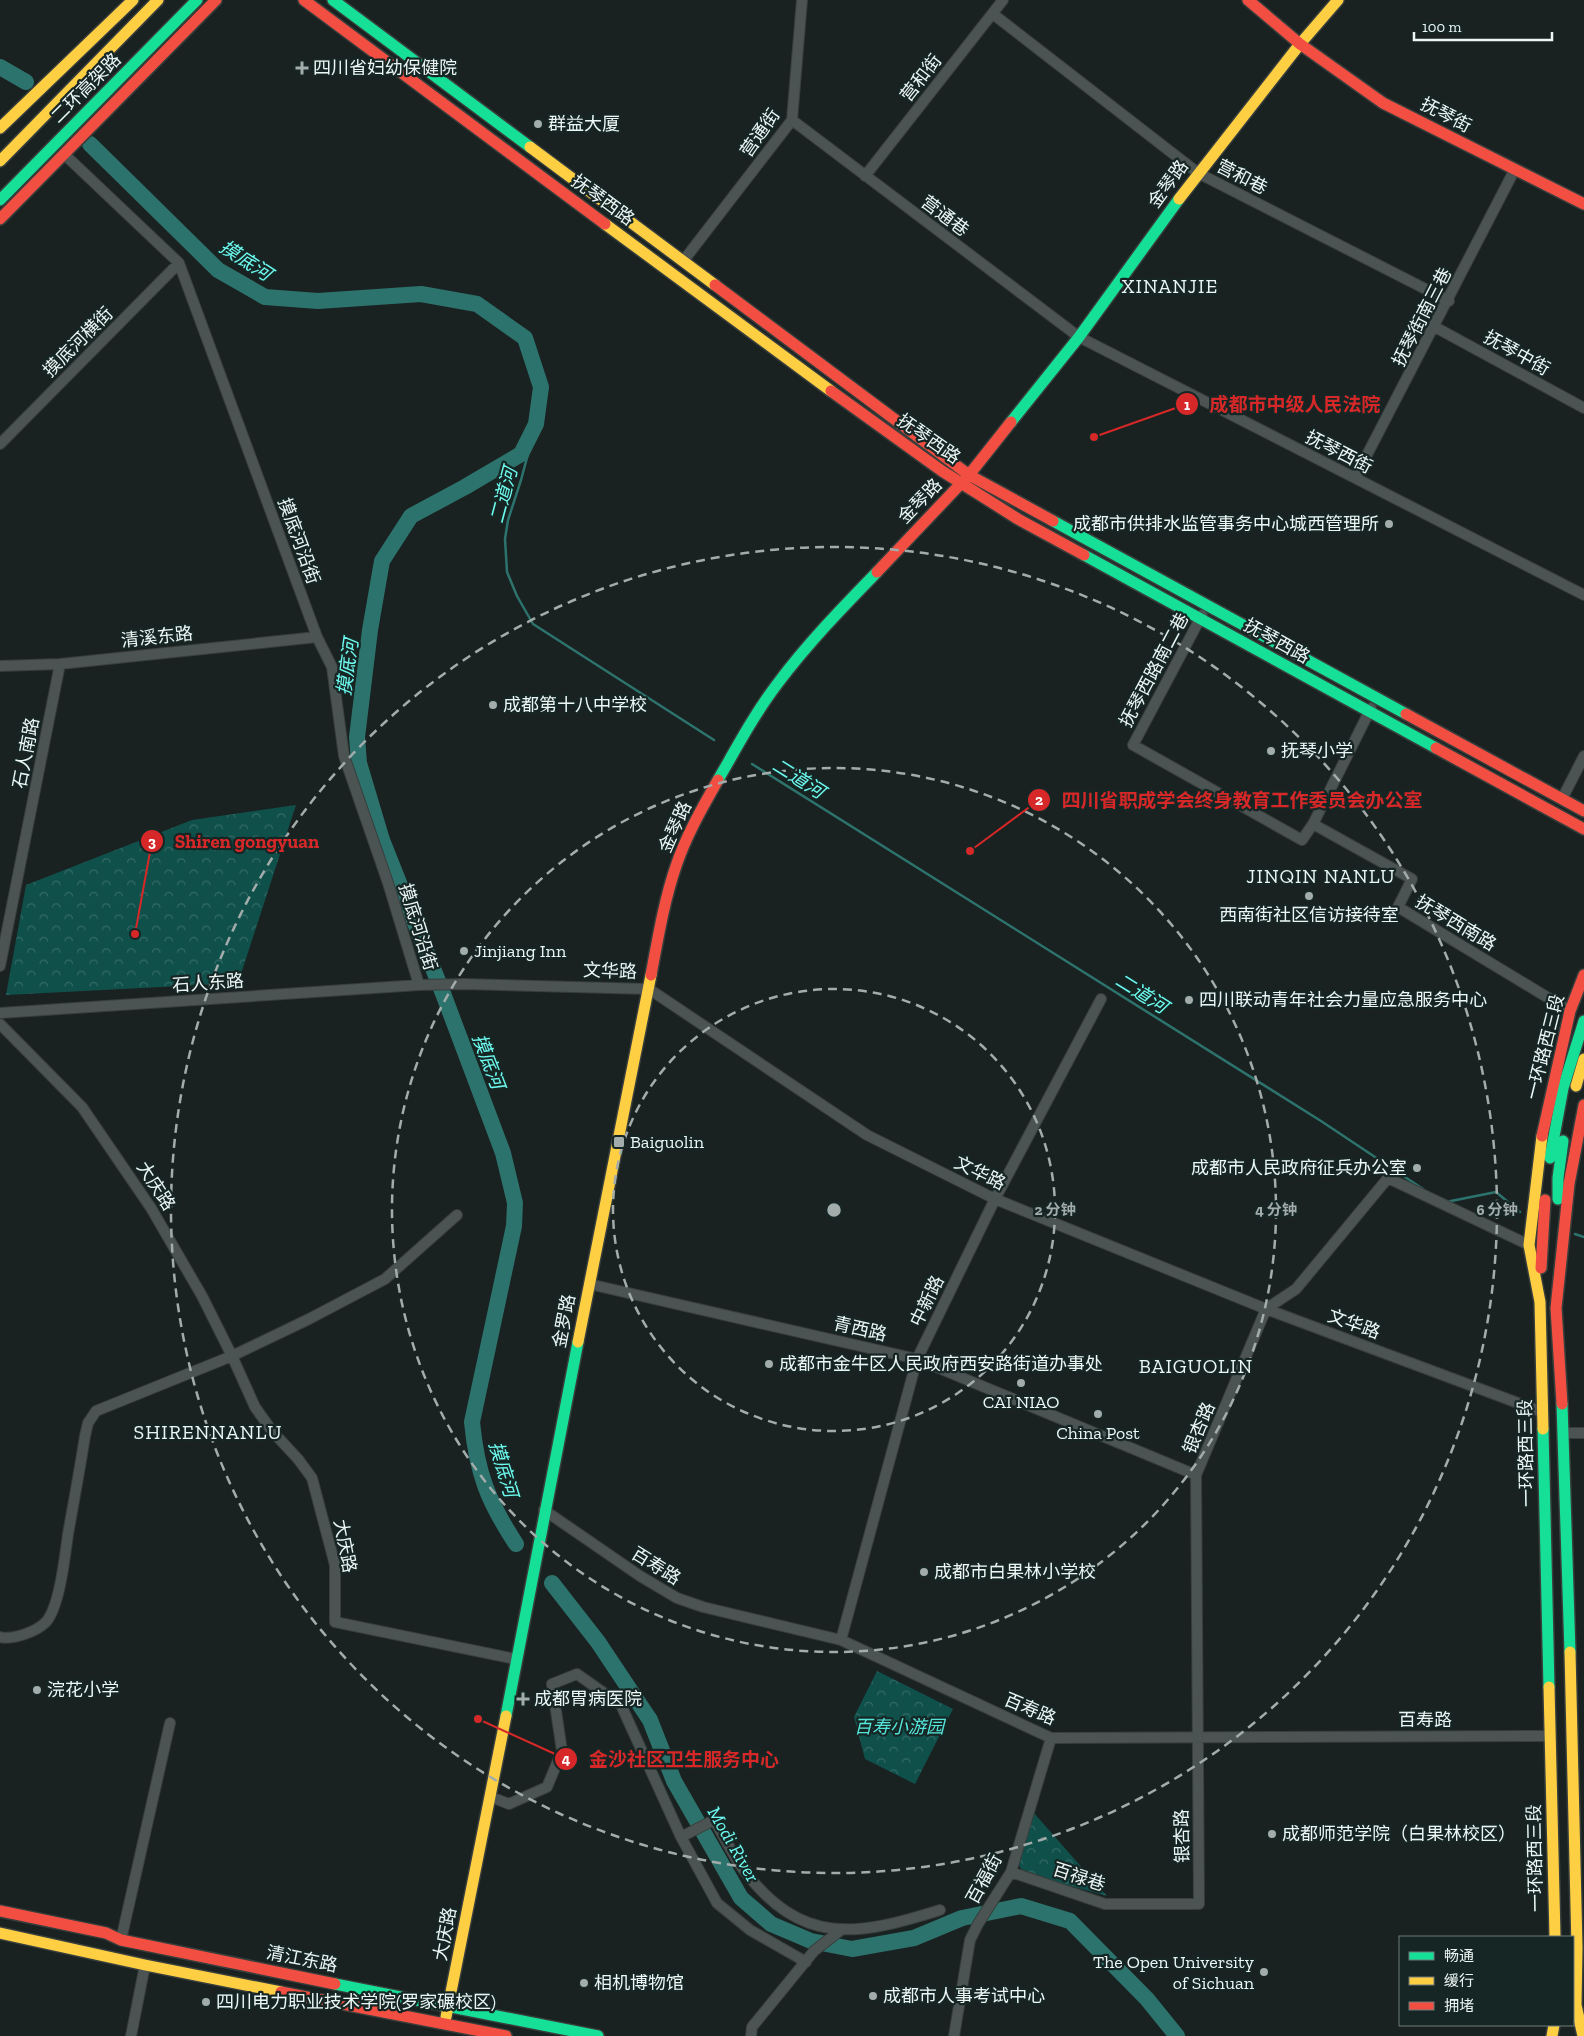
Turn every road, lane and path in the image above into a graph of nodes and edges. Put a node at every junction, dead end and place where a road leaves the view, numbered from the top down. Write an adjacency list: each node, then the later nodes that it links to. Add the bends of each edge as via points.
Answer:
1 (133, 0): 14 (main road)
2 (158, 0): 16 (main road, 二环高架路)
3 (197, 0): 20 (main road, 二环高架路)
4 (216, 0): 15 (main road)
5 (304, 0): 31 (main road, 抚琴西路, via 779,354)
6 (333, 0): 23 (main road, 抚琴西路)
7 (802, 0): 13 (street, 营通街)
8 (1004, 0): 11 (street, 营和街)
9 (1248, 0): 12 (main road, 抚琴街)
10 (1338, 0): 12 (main road, 金琴路)
11 (993, 14): 18 (street, 营和巷); 19 (street, 营和街)
12 (1300, 44): 17 (main road, 抚琴街, via 1383,103); 18 (main road, 金琴路)
13 (792, 120): 19 (street, 营通巷); 23 (street, 营通街)
14 (0, 128)
15 (64, 154): 22 (main road); 24 (street, 摸底河沿街)
16 (0, 161)
17 (1515, 169): 21 (main road, 抚琴街); 25 (street, 抚琴街南三巷)
18 (1198, 173): 25 (street, 营和巷); 27 (main road, 金琴路)
19 (865, 176): 27 (street, 营通巷)
20 (0, 200)
21 (1584, 204)
22 (0, 219)
23 (684, 260): 31 (main road, 抚琴西路)
24 (179, 263): 29 (street, 摸底河横街); 34 (street, 摸底河沿街)
25 (1449, 301): 26 (street, 抚琴街南三巷)
26 (1435, 327): 28 (street, 抚琴中街); 30 (street, 抚琴街南三巷)
27 (1079, 337): 30 (street, 抚琴西街); 31 (main road, 金琴路)
28 (1584, 408)
29 (0, 444)
30 (1356, 478): 32 (street, 抚琴西街)
31 (965, 479): 33 (main road, 抚琴西路, via 1018,519); 39 (main road, 抚琴西路); 46 (main road, 金琴路, via 825,626 757,712 696,818 676,866 662,917)
32 (1584, 595)
33 (1202, 615): 37 (main road, 抚琴西路); 41 (street, 抚琴西路南二巷, via 1133,745 1302,840)
34 (317, 637): 35 (street, 清溪东路); 45 (street, 摸底河沿街, via 332,667 344,756)
35 (60, 664): 36 (street, 清溪东路); 43 (street, 石人南路)
36 (0, 666)
37 (1371, 708): 41 (street); 42 (main road, 抚琴西路)
38 (1584, 756): 39 (street)
39 (1562, 798): 40 (main road, 抚琴西路)
40 (1584, 811)
41 (1313, 824): 48 (street, 抚琴西南路, via 1412,879 1398,907)
42 (1584, 829)
43 (0, 966)
44 (1584, 975): 48 (main road, 一环路西三段)
45 (419, 985): 46 (street, 文华路); 49 (street, 石人东路)
46 (649, 989): 56 (street, 文华路, via 867,1135); 59 (main road, 金罗路)
47 (1101, 999): 56 (street, 中新路)
48 (1570, 1011): 58 (main road, 一环路西三段, via 1543,1129)
49 (0, 1013)
50 (1584, 1021): 55 (main road, via 1552,1140)
51 (0, 1024): 63 (street, 大庆路, via 82,1107 151,1208)
52 (1584, 1059): 55 (main road)
53 (1584, 1105): 54 (main road, 一环路西三段)
54 (1582, 1122): 61 (main road, 一环路西三段, via 1569,1184)
55 (1553, 1176): 60 (main road, via 1541,1246); 61 (main road)
56 (995, 1199): 62 (street, 文华路); 64 (street, 中新路)
57 (457, 1215): 63 (street, via 386,1279)
58 (1529, 1245): 60 (main road, 一环路西三段); 62 (street, via 1388,1178 1296,1289)
59 (589, 1284): 64 (street, 青西路); 69 (main road, 金罗路)
60 (1540, 1302): 65 (main road, 一环路西三段)
61 (1556, 1308): 66 (main road, 一环路西三段)
62 (1266, 1309): 65 (street, 文华路); 68 (street, 银杏路)
63 (232, 1356): 70 (street, via 96,1411 85,1436 54,1608 45,1622 31,1630 18,1637); 72 (street, 大庆路, via 255,1407 312,1478 335,1565 335,1622)
64 (917, 1359): 68 (street, 青西路); 71 (street, 中新路)
65 (1542, 1412): 74 (main road, 一环路西三段)
66 (1564, 1433): 67 (street); 79 (main road, 一环路西三段)
67 (1584, 1433)
68 (1196, 1475): 75 (street, 银杏路)
69 (544, 1510): 71 (street, 百寿路, via 677,1598 703,1608); 72 (main road, 金罗路)
70 (0, 1638)
71 (841, 1640): 76 (street, 百寿路)
72 (515, 1660): 77 (main road, 大庆路)
73 (170, 1724): 87 (street)
74 (1550, 1736): 75 (street, 百寿路); 86 (main road, 一环路西三段)
75 (1197, 1737): 76 (street, 百寿路); 81 (street, 银杏路)
76 (1051, 1738): 80 (street, 百福街)
77 (491, 1797): 78 (street, via 510,1804 547,1787 562,1751 552,1684 577,1674 621,1705); 91 (main road, 大庆路)
78 (681, 1837): 84 (street, via 714,1820 743,1868 769,1899 793,1916); 88 (street, via 717,1903 750,1930)
79 (1579, 1863): 90 (main road, 一环路西三段)
80 (1011, 1872): 81 (street, 百禄巷, via 1105,1904); 98 (street, 百福街, via 970,1940)
81 (1199, 1904)
82 (940, 1910): 84 (street, via 894,1924)
83 (0, 1911): 87 (main road, 清江东路, via 106,1933)
84 (839, 1932): 88 (street, via 814,1951)
85 (0, 1933): 89 (main road, 清江东路)
86 (1555, 1936)
87 (121, 1940): 91 (main road, 清江东路)
88 (806, 1962): 97 (street, via 752,2027)
89 (145, 1965): 92 (main road, 清江东路); 94 (street)
90 (1576, 2005): 99 (main road); 100 (main road, 一环路西三段)
91 (449, 2007): 92 (main road, 大庆路); 96 (main road, 清江东路)
92 (445, 2024): 93 (main road, 清江东路)
93 (487, 2034): 95 (main road, 清江东路)
94 (131, 2036)
95 (506, 2036)
96 (598, 2036)
97 (751, 2036)
98 (954, 2036)
99 (1577, 2036)
100 (1583, 2036)

